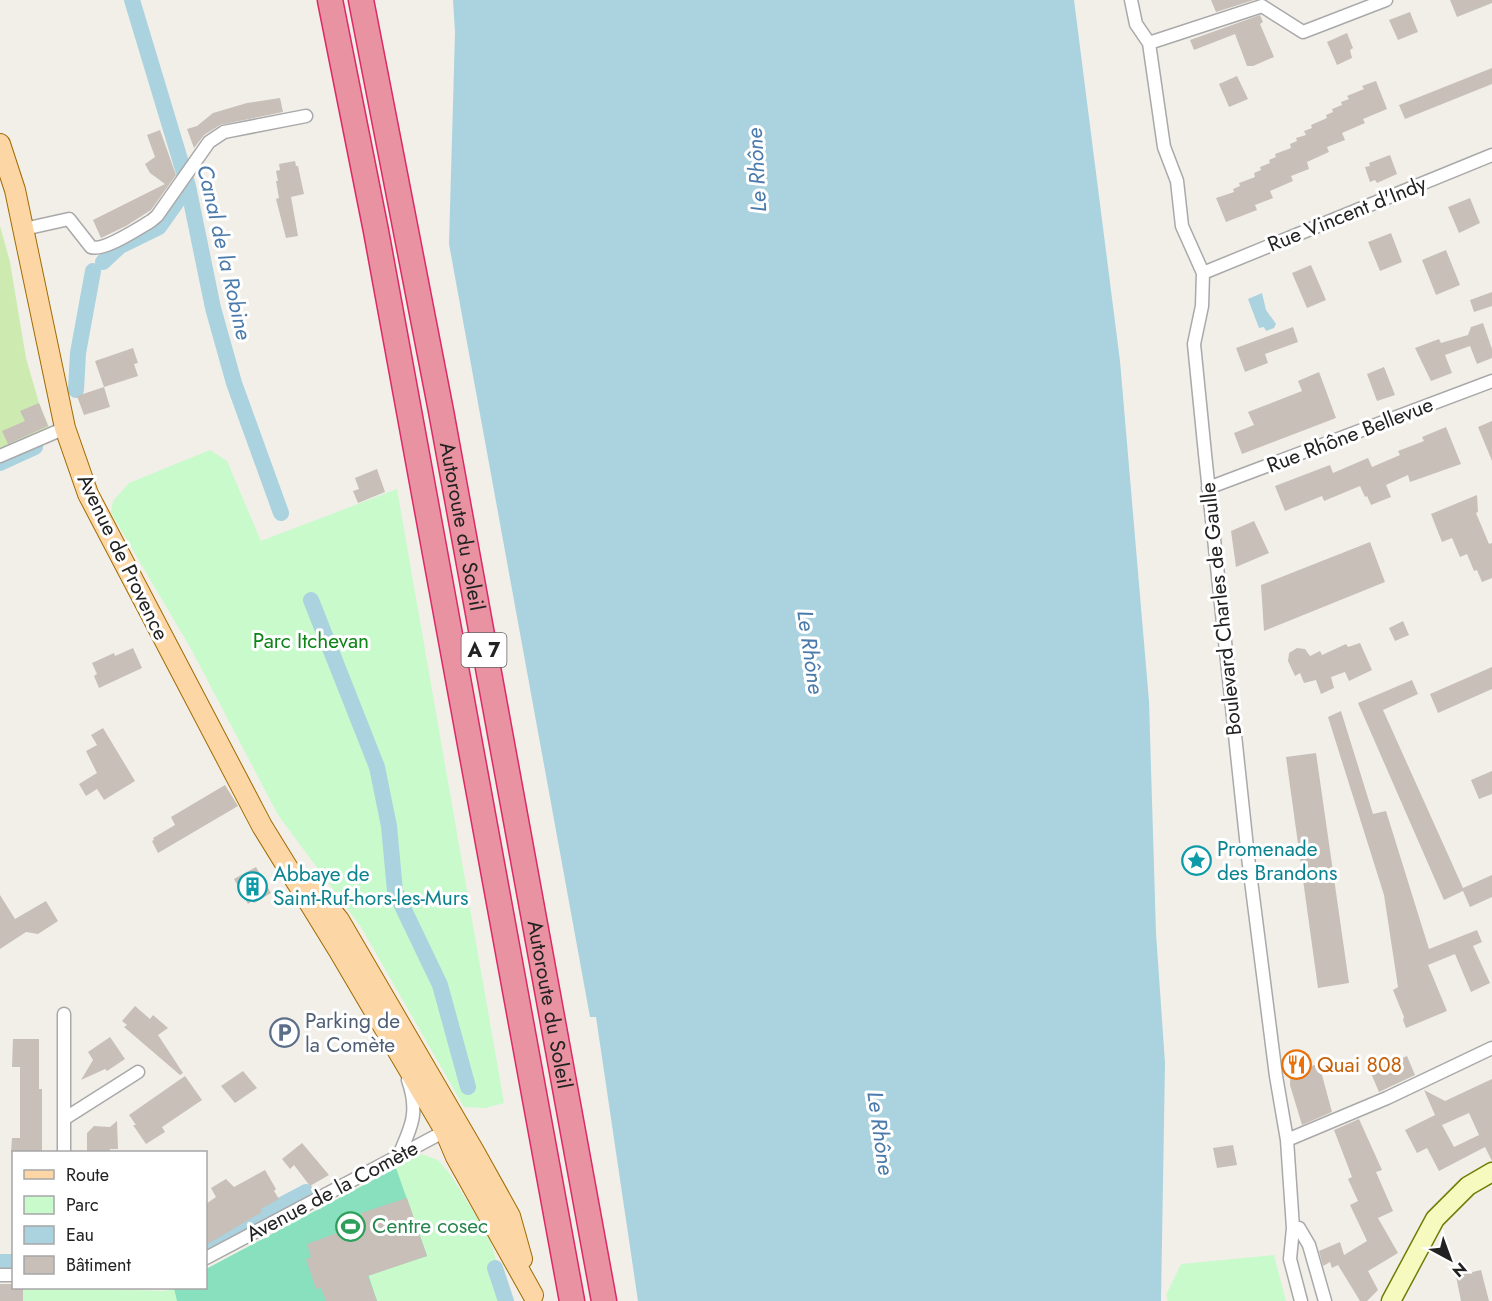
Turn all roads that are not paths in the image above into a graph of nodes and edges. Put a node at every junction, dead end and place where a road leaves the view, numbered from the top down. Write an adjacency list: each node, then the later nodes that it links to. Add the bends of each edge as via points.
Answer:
1 (330, 0): 29 (highway, Autoroute du Soleil / A 7)
2 (361, 0): 30 (highway, Autoroute du Soleil / A 7, via 441,411)
3 (1131, 0): 5 (street, Boulevard Charles de Gaulle, via 1136,24)
4 (1386, 0): 5 (street, via 1303,32 1262,6)
5 (1149, 44): 10 (street, Boulevard Charles de Gaulle, via 1164,147 1177,181 1182,226)
6 (306, 116): 9 (street, via 224,132 209,142 157,216 106,246 91,248 69,219)
7 (0, 144): 9 (main road, Avenue de Provence)
8 (1492, 155): 10 (street, Rue Vincent d'Indy)
9 (24, 229): 12 (main road, Avenue de Provence)
10 (1203, 273): 14 (street, Boulevard Charles de Gaulle, via 1202,306 1194,344)
11 (1492, 381): 14 (street, Rue Rhône Bellevue)
12 (65, 428): 13 (street); 15 (main road, Avenue de Provence, via 88,494)
13 (0, 456)
14 (1208, 488): 22 (street, Boulevard Charles de Gaulle, via 1250,868)
15 (273, 846): 17 (main road, Avenue de Provence); 21 (main road, Avenue de Provence, via 339,920)
16 (64, 1014): 20 (street)
17 (396, 1048): 21 (main road, Avenue de Provence); 24 (street, Avenue de Provence, via 415,1107)
18 (1492, 1048): 22 (street)
19 (138, 1072): 20 (street)
20 (64, 1119): 23 (street)
21 (452, 1128): 24 (street, Avenue de la Comète); 28 (main road, Avenue de Provence, via 510,1216)
22 (1287, 1140): 26 (street, Boulevard Charles de Gaulle)
23 (64, 1151)
24 (399, 1155): 27 (street, Avenue de la Comète)
25 (1492, 1172): 33 (street, via 1468,1186 1435,1219)
26 (1293, 1228): 31 (street, Boulevard Charles de Gaulle, via 1290,1259); 32 (street, via 1299,1228 1309,1245)
27 (207, 1257)
28 (533, 1298)
29 (572, 1301)
30 (604, 1301)
31 (1301, 1301)
32 (1325, 1301)
33 (1391, 1301)

